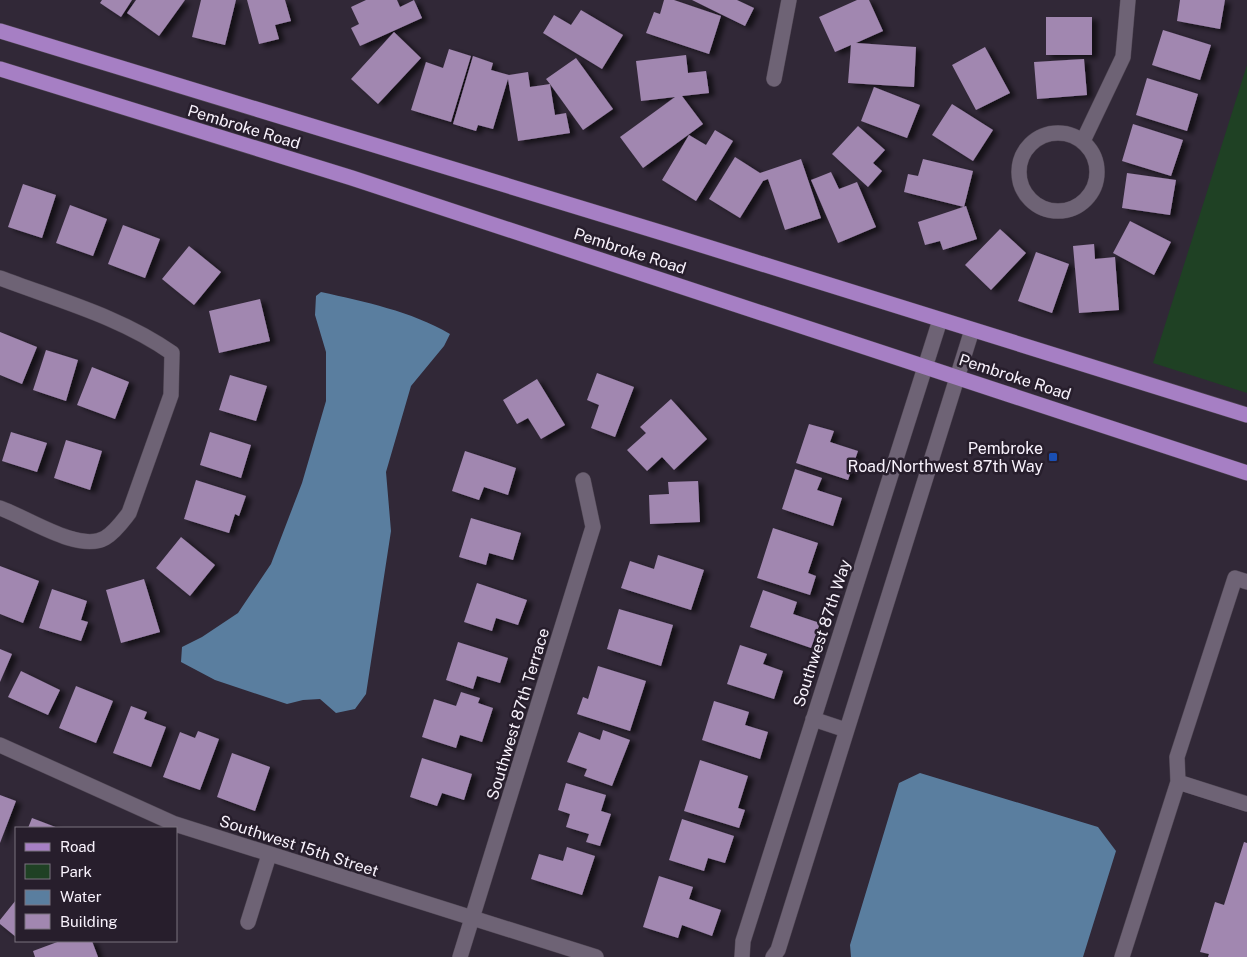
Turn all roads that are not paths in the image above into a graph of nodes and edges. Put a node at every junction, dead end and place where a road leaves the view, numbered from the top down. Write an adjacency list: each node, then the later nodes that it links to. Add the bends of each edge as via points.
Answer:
1 (789, 0): 5 (street)
2 (1128, 0): 6 (street, via 1123,57)
3 (0, 31): 8 (main road, Pembroke Road)
4 (0, 69): 10 (main road, Pembroke Road, via 352,178)
5 (774, 79)
6 (1083, 142): 6 (street, via 1097,163 1098,177 1089,196 1074,209 1060,212 1034,204 1024,194 1019,181 1021,157 1028,146 1037,138 1054,133 1073,136)
7 (0, 278): 15 (street, via 123,325 172,353 170,395 129,513 104,539 84,541 61,535)
8 (940, 320): 9 (main road, Pembroke Road); 10 (street, Southwest 87th Way)
9 (972, 330): 11 (street); 12 (main road, Pembroke Road)
10 (926, 366): 11 (main road, Pembroke Road); 17 (street, Southwest 87th Way)
11 (957, 376): 13 (main road, Pembroke Road); 18 (street)
12 (1247, 416)
13 (1247, 473)
14 (583, 480): 23 (street, Southwest 87th Terrace, via 593,527)
15 (0, 508)
16 (1247, 582): 20 (street, via 1235,578 1178,756)
17 (813, 719): 18 (street); 27 (street, Southwest 87th Way, via 742,941)
18 (846, 730): 28 (street, via 778,950)
19 (0, 745): 22 (street, Southwest 15th Street, via 175,824)
20 (1178, 782): 21 (street); 29 (street)
21 (1247, 804)
22 (268, 855): 23 (street, Southwest 15th Street); 24 (street)
23 (472, 920): 25 (street, Southwest 87th Terrace); 26 (street, Southwest 15th Street)
24 (248, 922)
25 (460, 957)
26 (596, 957)
27 (742, 957)
28 (773, 957)
29 (1122, 957)

